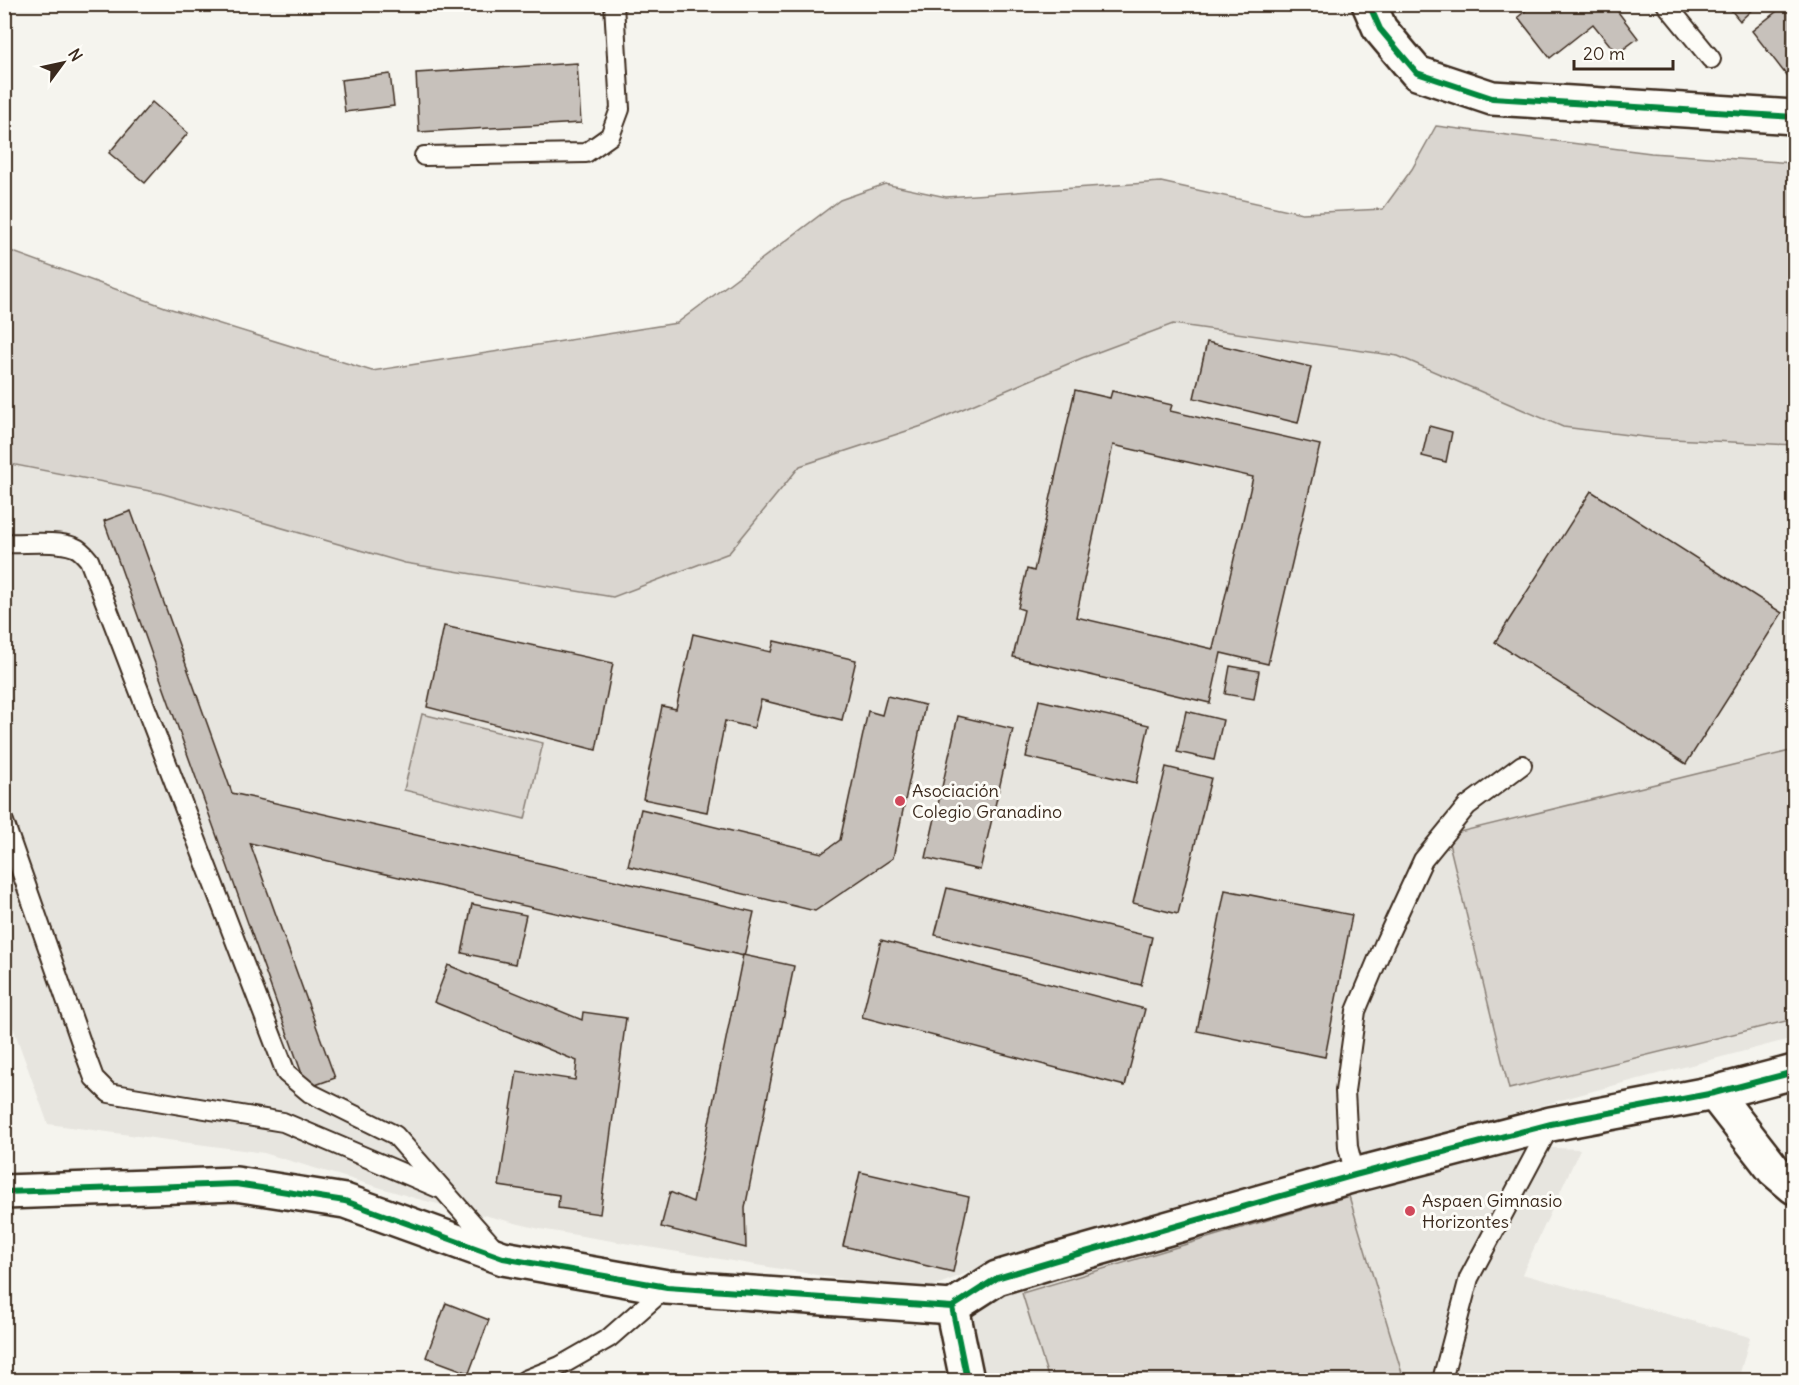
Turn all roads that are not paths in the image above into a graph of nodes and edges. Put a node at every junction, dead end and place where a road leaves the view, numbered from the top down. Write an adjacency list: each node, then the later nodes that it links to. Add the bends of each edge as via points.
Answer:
1 (614, 4): 6 (lane, via 620,109 610,136 586,153)
2 (1369, 4): 5 (street, via 1380,29 1417,73 1492,98)
3 (1666, 4): 4 (lane)
4 (1712, 59)
5 (1794, 117)
6 (423, 156)
7 (4, 543): 15 (lane, via 73,546 89,560 286,1073 309,1093 395,1135)
8 (1522, 765): 13 (lane, via 1467,806 1423,860 1360,1001 1345,1091 1348,1147)
9 (4, 822): 15 (lane, via 94,1078 109,1093 283,1122)
10 (1794, 1072): 11 (street)
11 (1714, 1094): 12 (street); 14 (street, via 1774,1170)
12 (1551, 1124): 13 (street); 22 (lane, via 1469,1278)
13 (1355, 1175): 19 (street, via 997,1278)
14 (1794, 1187)
15 (444, 1190): 17 (lane)
16 (4, 1192): 17 (street, via 236,1184 345,1201)
17 (503, 1258): 18 (street)
18 (667, 1287): 19 (street); 20 (lane, via 609,1338 560,1366)
19 (952, 1306): 21 (street)
20 (525, 1380)
21 (967, 1380)
22 (1442, 1380)

